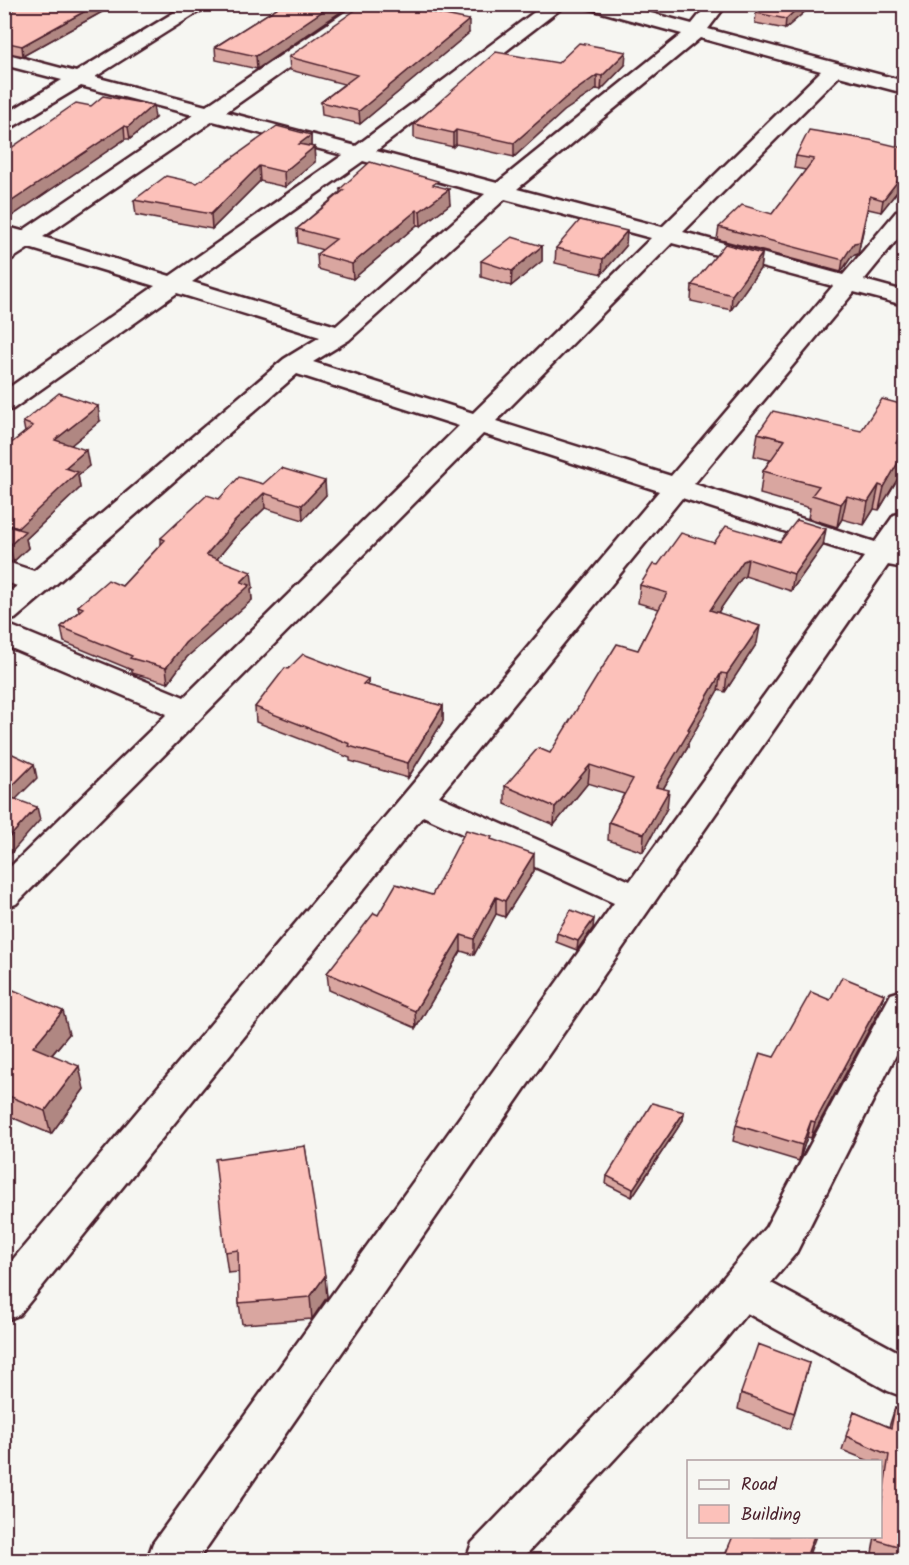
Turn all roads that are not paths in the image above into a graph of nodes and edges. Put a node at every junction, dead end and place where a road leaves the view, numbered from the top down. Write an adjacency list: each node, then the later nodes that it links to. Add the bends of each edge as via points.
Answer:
1 (202, 4): 9 (street)
2 (370, 4): 11 (street)
3 (558, 4): 13 (street)
4 (594, 4): 6 (street)
5 (718, 4): 6 (street)
6 (696, 32): 8 (street); 14 (street)
7 (4, 59): 9 (street)
8 (834, 69): 10 (street); 17 (street)
9 (77, 79): 11 (street); 12 (street)
10 (904, 87)
11 (208, 113): 13 (street); 18 (street)
12 (4, 124)
13 (358, 154): 14 (street); 21 (street)
14 (501, 191): 17 (street); 23 (street)
15 (904, 217): 20 (street)
16 (4, 233): 18 (street)
17 (667, 235): 20 (street); 26 (street)
18 (27, 240): 19 (street); 21 (street)
19 (4, 254)
20 (850, 284): 22 (street); 27 (street)
21 (175, 285): 23 (street); 25 (street)
22 (904, 298)
23 (340, 335): 24 (street)
24 (293, 364): 26 (street); 31 (street)
25 (9, 394)
26 (477, 424): 27 (street); 34 (street)
27 (675, 488): 29 (street); 35 (street)
28 (904, 521): 29 (street)
29 (893, 557): 37 (street)
30 (4, 570): 31 (street)
31 (39, 584): 32 (street)
32 (4, 612)
33 (4, 633): 34 (street)
34 (189, 711): 36 (street)
35 (417, 800): 37 (street); 40 (street)
36 (4, 896)
37 (638, 899): 42 (street)
38 (904, 1004): 39 (street, via 781,1240)
39 (742, 1289): 41 (street); 43 (street)
40 (4, 1302)
41 (904, 1377)
42 (170, 1560)
43 (489, 1560)

